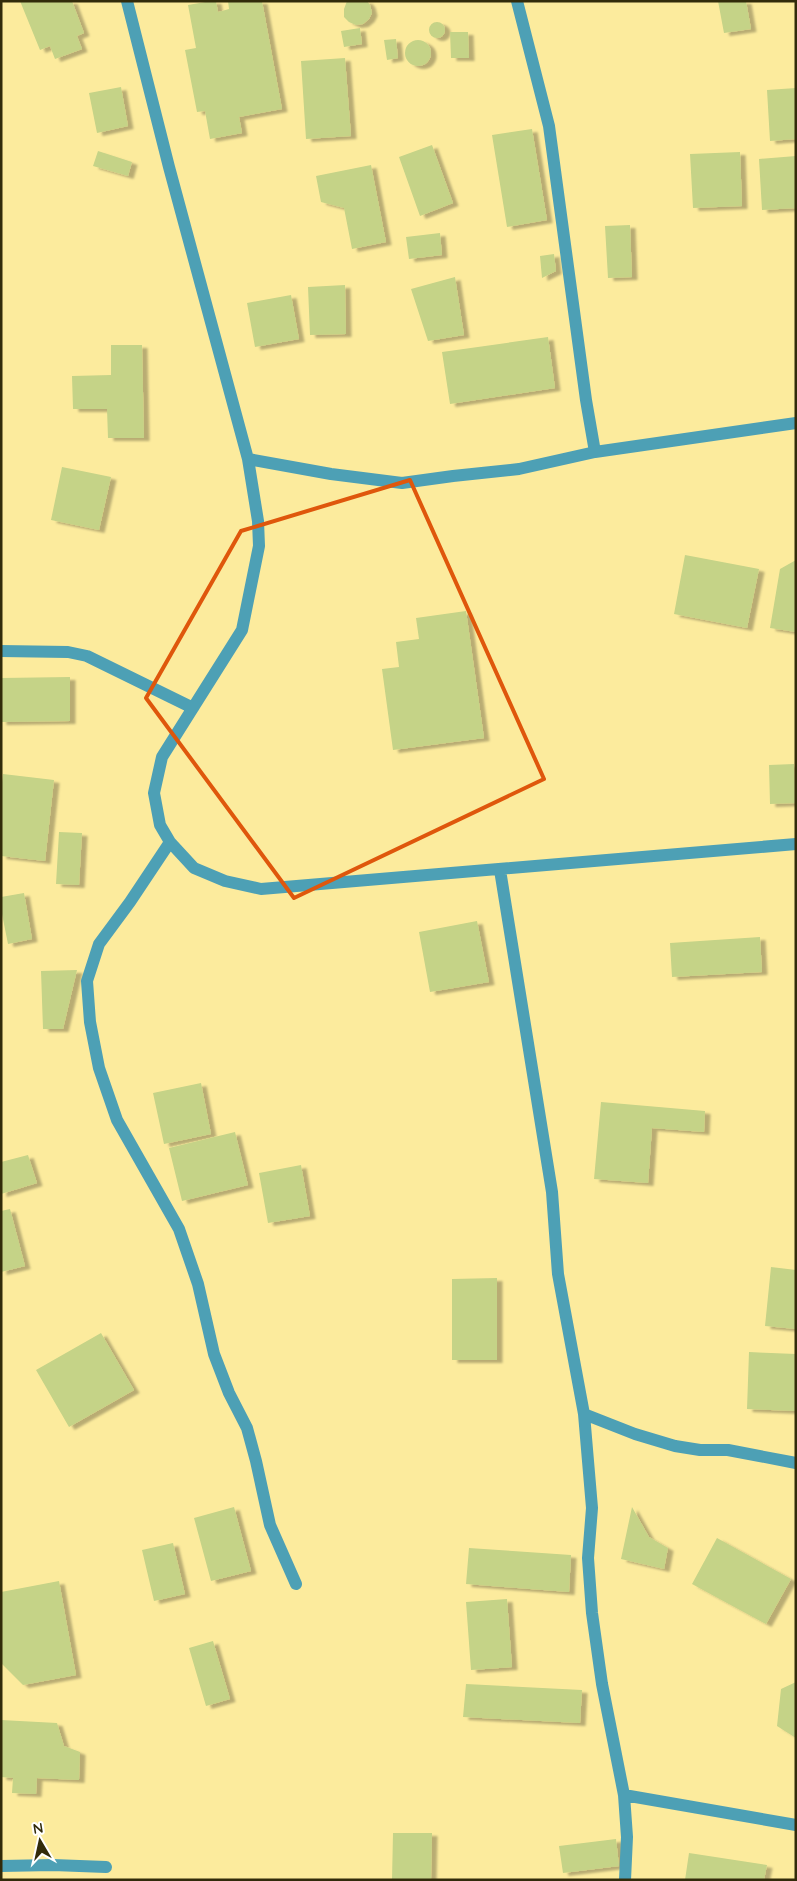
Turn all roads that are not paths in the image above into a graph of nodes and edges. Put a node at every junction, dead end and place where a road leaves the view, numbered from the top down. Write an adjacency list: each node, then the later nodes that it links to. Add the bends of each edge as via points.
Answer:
1 (127, 1): 5 (street)
2 (517, 1): 4 (street, via 549,126)
3 (796, 423): 4 (street)
4 (595, 452): 5 (street, via 520,469 402,483)
5 (248, 459): 7 (street, via 259,546 242,630)
6 (1, 650): 7 (street, via 68,652 87,656)
7 (193, 708): 8 (street, via 162,758 154,793 160,824)
8 (170, 842): 10 (street, via 194,868 225,881 261,889); 13 (street, via 99,944 87,981 90,1022 99,1068 117,1120 179,1230 198,1284 214,1354 246,1428 270,1525)
9 (796, 844): 10 (street)
10 (500, 870): 11 (street, via 552,1192 558,1274)
11 (584, 1414): 12 (street, via 675,1446 728,1450); 14 (street, via 592,1508 588,1558 592,1613)
12 (796, 1463)
13 (296, 1584)
14 (624, 1795): 15 (street); 18 (street, via 627,1837)
15 (796, 1825)
16 (1, 1866): 17 (street)
17 (106, 1867)
18 (624, 1880)

